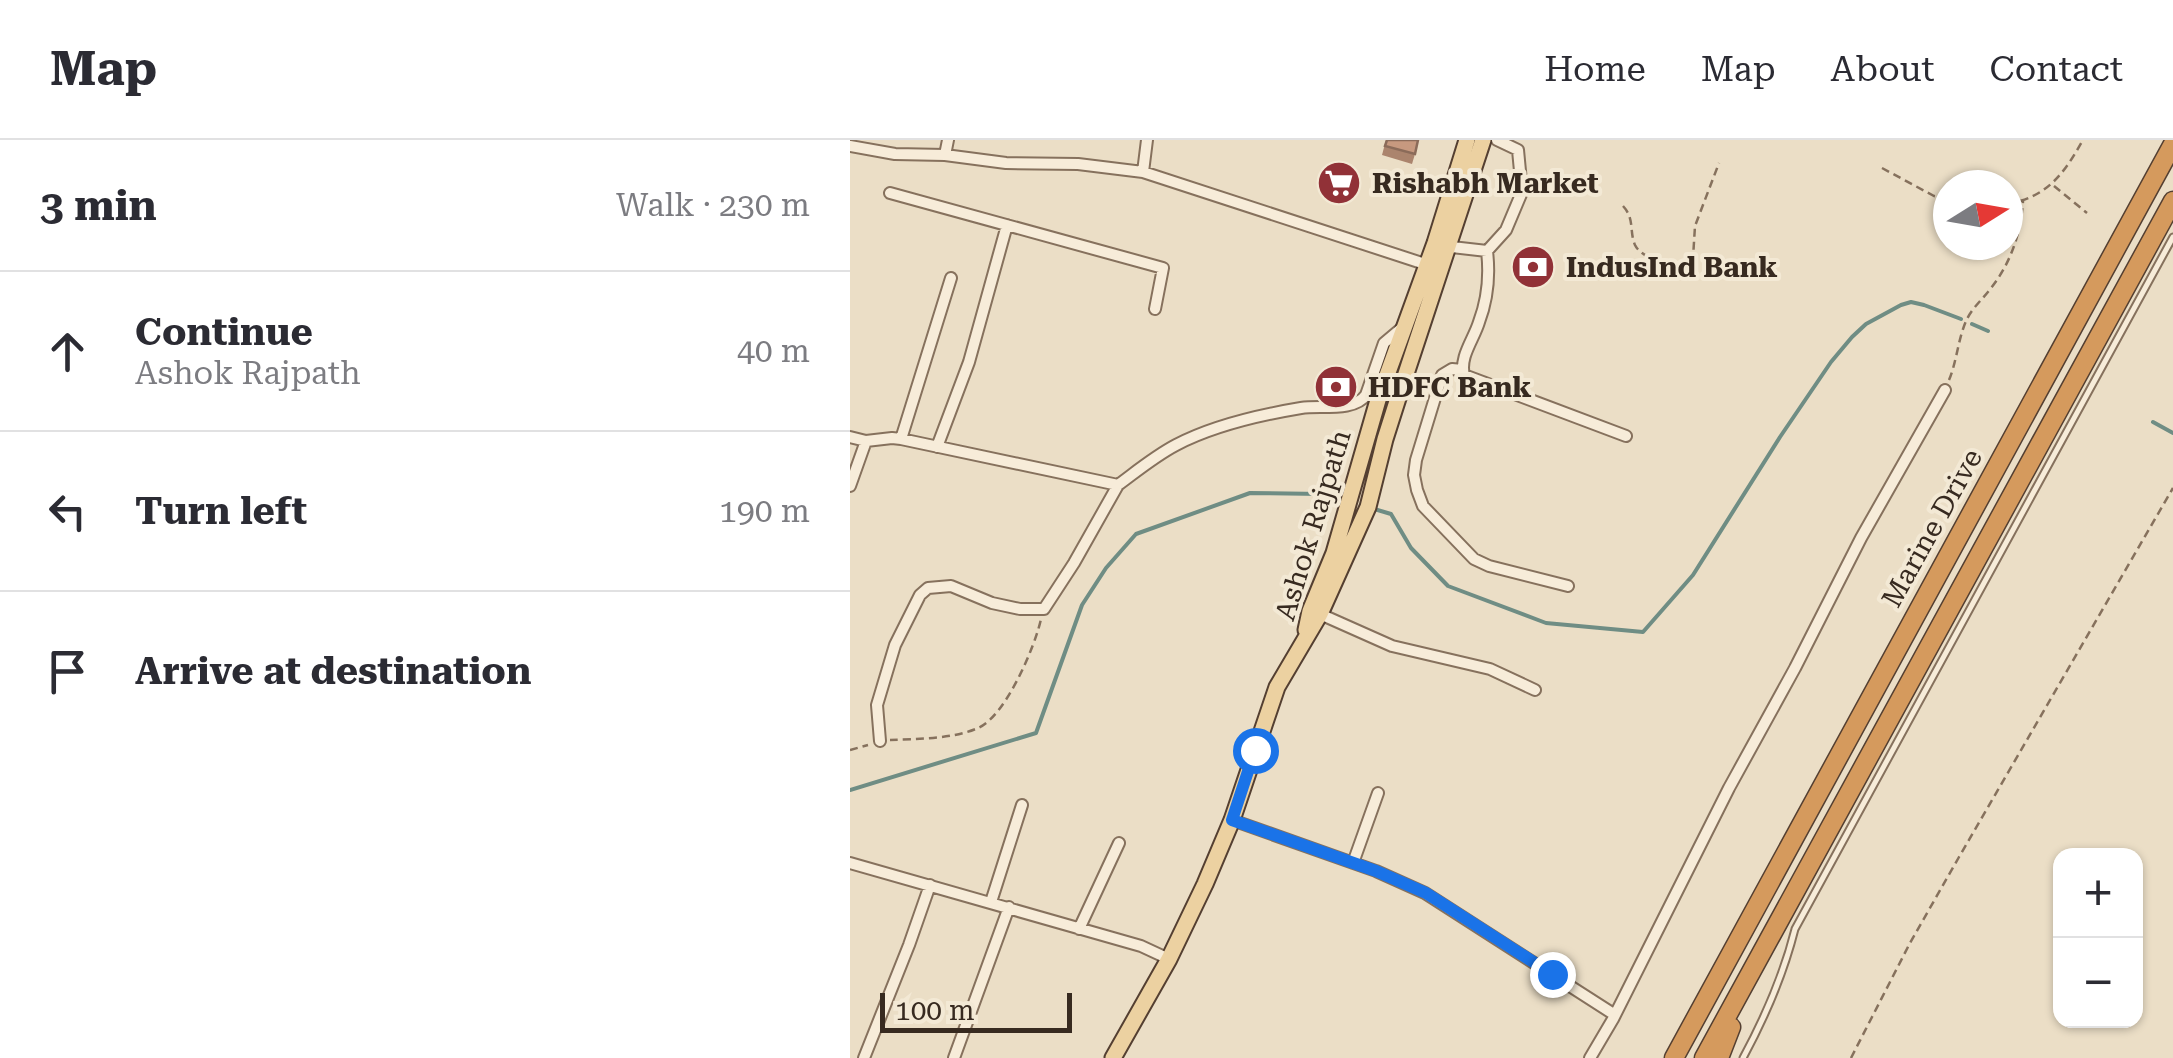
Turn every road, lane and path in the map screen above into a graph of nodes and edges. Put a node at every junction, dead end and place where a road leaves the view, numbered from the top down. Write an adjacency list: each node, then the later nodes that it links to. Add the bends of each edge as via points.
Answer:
1 (948, 140): 9 (street)
2 (1147, 140): 12 (street)
3 (1467, 140): 18 (main road, Ashok Rajpath)
4 (1484, 140): 18 (main road, Ashok Rajpath)
5 (1498, 140): 24 (street, via 1518,150 1522,192 1506,230)
6 (2083, 140): 13 (path)
7 (2173, 144): 66 (highway, Marine Drive)
8 (850, 146): 9 (street)
9 (945, 155): 12 (street)
10 (1719, 163): 19 (path, via 1685,266 1638,250 1632,216)
11 (1882, 168): 15 (path)
12 (1143, 172): 26 (street)
13 (2052, 185): 17 (path); 20 (path)
14 (890, 193): 21 (street)
15 (1933, 195)
16 (2173, 200): 59 (highway, Marine Drive)
17 (2023, 201)
18 (1454, 206): 23 (main road, Ashok Rajpath)
19 (1623, 206)
20 (2087, 213)
21 (1007, 225): 28 (street, via 1163,268); 36 (street)
22 (2173, 237): 69 (lane, via 1795,930)
23 (1441, 245): 24 (street); 26 (main road, Ashok Rajpath)
24 (1488, 251): 30 (street, via 1490,278)
25 (2009, 260): 31 (path, via 1966,321)
26 (1430, 271): 29 (main road, Ashok Rajpath); 40 (main road, Ashok Rajpath, via 1368,507)
27 (950, 278): 34 (street)
28 (1155, 309)
29 (1406, 324): 37 (street, via 1384,343 1362,402 1235,422 1174,446); 40 (main road, Ashok Rajpath, via 1368,432)
30 (1462, 370): 32 (street); 41 (street, via 1442,375 1416,460 1424,506 1474,559)
31 (1945, 390): 60 (street)
32 (1626, 436)
33 (850, 437): 35 (street)
34 (902, 439): 35 (street); 36 (street)
35 (866, 441): 38 (street)
36 (938, 447): 37 (street)
37 (1118, 485): 42 (street)
38 (850, 486)
39 (2173, 488): 70 (path, via 2002,780)
40 (1342, 551): 43 (main road, Ashok Rajpath); 44 (main road, Ashok Rajpath, via 1310,611)
41 (1568, 586)
42 (1044, 609): 46 (path, via 1031,651 993,717 978,728); 46 (street, via 1020,610 951,586 928,588 896,645 877,705)
43 (1320, 614): 44 (main road, Ashok Rajpath); 45 (street, via 1392,646 1490,670)
44 (1303, 642): 50 (main road, Ashok Rajpath, via 1277,686)
45 (1535, 690)
46 (880, 742): 47 (path)
47 (850, 750)
48 (1378, 794): 53 (street)
49 (1022, 805): 55 (street)
50 (1232, 820): 53 (street); 58 (main road, Ashok Rajpath)
51 (1119, 844): 57 (street)
52 (850, 863): 54 (street)
53 (1353, 864): 60 (street, via 1426,893)
54 (930, 884): 55 (street); 61 (street)
55 (991, 902): 56 (street)
56 (1009, 907): 57 (street); 63 (street)
57 (1079, 928): 58 (street)
58 (1168, 959): 64 (main road, Ashok Rajpath)
59 (1749, 975): 67 (highway); 68 (highway)
60 (1614, 1015): 65 (street)
61 (866, 1056): 62 (street)
62 (881, 1058)
63 (954, 1058)
64 (1113, 1058)
65 (1590, 1058)
66 (1674, 1058)
67 (1704, 1058)
68 (1719, 1058)
69 (1743, 1058)
70 (1851, 1058)

